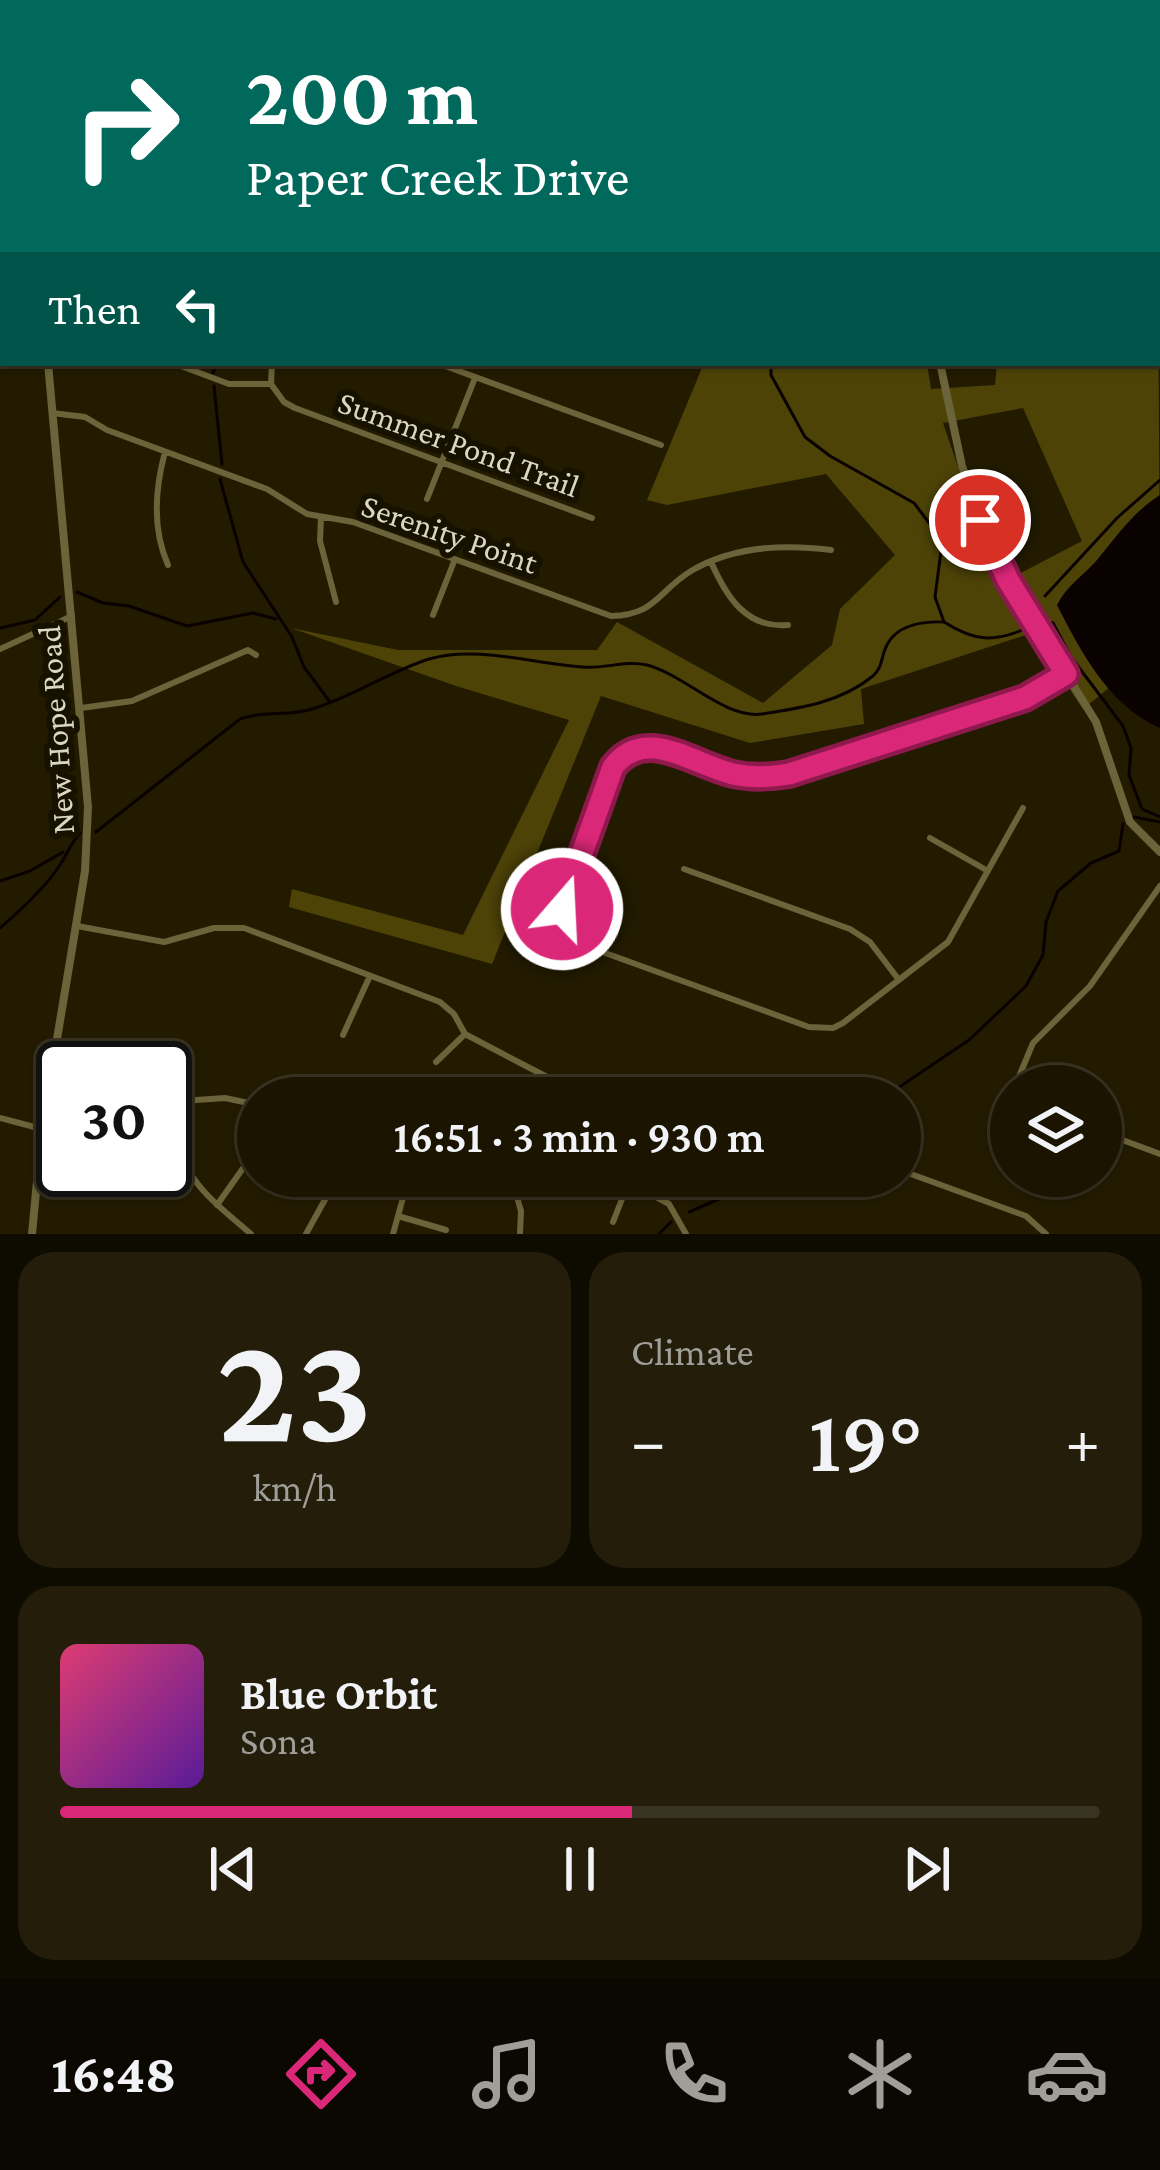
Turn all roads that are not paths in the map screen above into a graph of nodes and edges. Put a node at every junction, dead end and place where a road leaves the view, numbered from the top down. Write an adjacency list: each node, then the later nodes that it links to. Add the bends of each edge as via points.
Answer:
1 (48, 366): 8 (street, New Hope Road)
2 (181, 366): 7 (street, via 229,384)
3 (272, 366): 7 (street)
4 (445, 366): 6 (street)
5 (941, 366): 25 (street, via 980,520)
6 (475, 378): 9 (street); 11 (street)
7 (271, 384): 11 (street, Summer Pond Trail, via 295,408)
8 (52, 413): 10 (street, Serenity Point, via 85,416); 21 (street, New Hope Road)
9 (661, 445)
10 (165, 451): 13 (street, Serenity Point); 18 (street, via 155,489)
11 (441, 462): 12 (street); 14 (street, Summer Pond Trail)
12 (427, 500)
13 (321, 516): 16 (street, Serenity Point); 19 (street)
14 (592, 518)
15 (831, 550): 17 (street, Serenity Point, via 769,547)
16 (455, 559): 17 (street, Serenity Point, via 611,616 649,608); 20 (street)
17 (711, 562): 22 (street, via 746,614 771,627)
18 (168, 565)
19 (336, 602)
20 (433, 615)
21 (72, 616): 23 (street); 26 (street, New Hope Road)
22 (788, 625)
23 (0, 649)
24 (256, 655): 26 (street, via 248,650 132,701)
25 (1066, 674): 29 (street, via 1096,722 1130,822); 35 (street, via 1025,698 789,774 733,774 657,747 629,750 613,767 564,898 563,920 577,940 822,1029 843,1023)
26 (81, 708): 33 (street, New Hope Road, via 88,807)
27 (1023, 808): 31 (street)
28 (930, 838): 31 (street)
29 (1160, 853)
30 (684, 869): 35 (street, via 850,929)
31 (988, 871): 35 (street, via 948,942)
32 (1160, 886): 40 (street)
33 (77, 926): 34 (street, via 164,942 244,928); 38 (street, New Hope Road)
34 (370, 977): 36 (street, via 440,1002); 37 (street)
35 (900, 980)
36 (465, 1034): 39 (street); 41 (street)
37 (343, 1035)
38 (57, 1041)
39 (436, 1062)
40 (1024, 1065)
41 (547, 1077)
42 (192, 1100): 43 (street)
43 (237, 1101)
44 (0, 1118): 45 (street)
45 (36, 1127)
46 (1122, 1140): 47 (street)
47 (1160, 1154)
48 (237, 1177): 57 (street)
49 (921, 1178): 67 (street, via 1026,1216)
50 (192, 1180): 57 (street)
51 (36, 1192): 61 (street, New Hope Road)
52 (326, 1197): 63 (street)
53 (403, 1197): 58 (street)
54 (517, 1197): 65 (street)
55 (623, 1197): 59 (street)
56 (658, 1197): 66 (street)
57 (217, 1205): 62 (street)
58 (398, 1216): 60 (street); 64 (street)
59 (613, 1222)
60 (446, 1230)
61 (32, 1234)
62 (251, 1234)
63 (306, 1234)
64 (393, 1234)
65 (520, 1234)
66 (686, 1234)
67 (1046, 1234)

